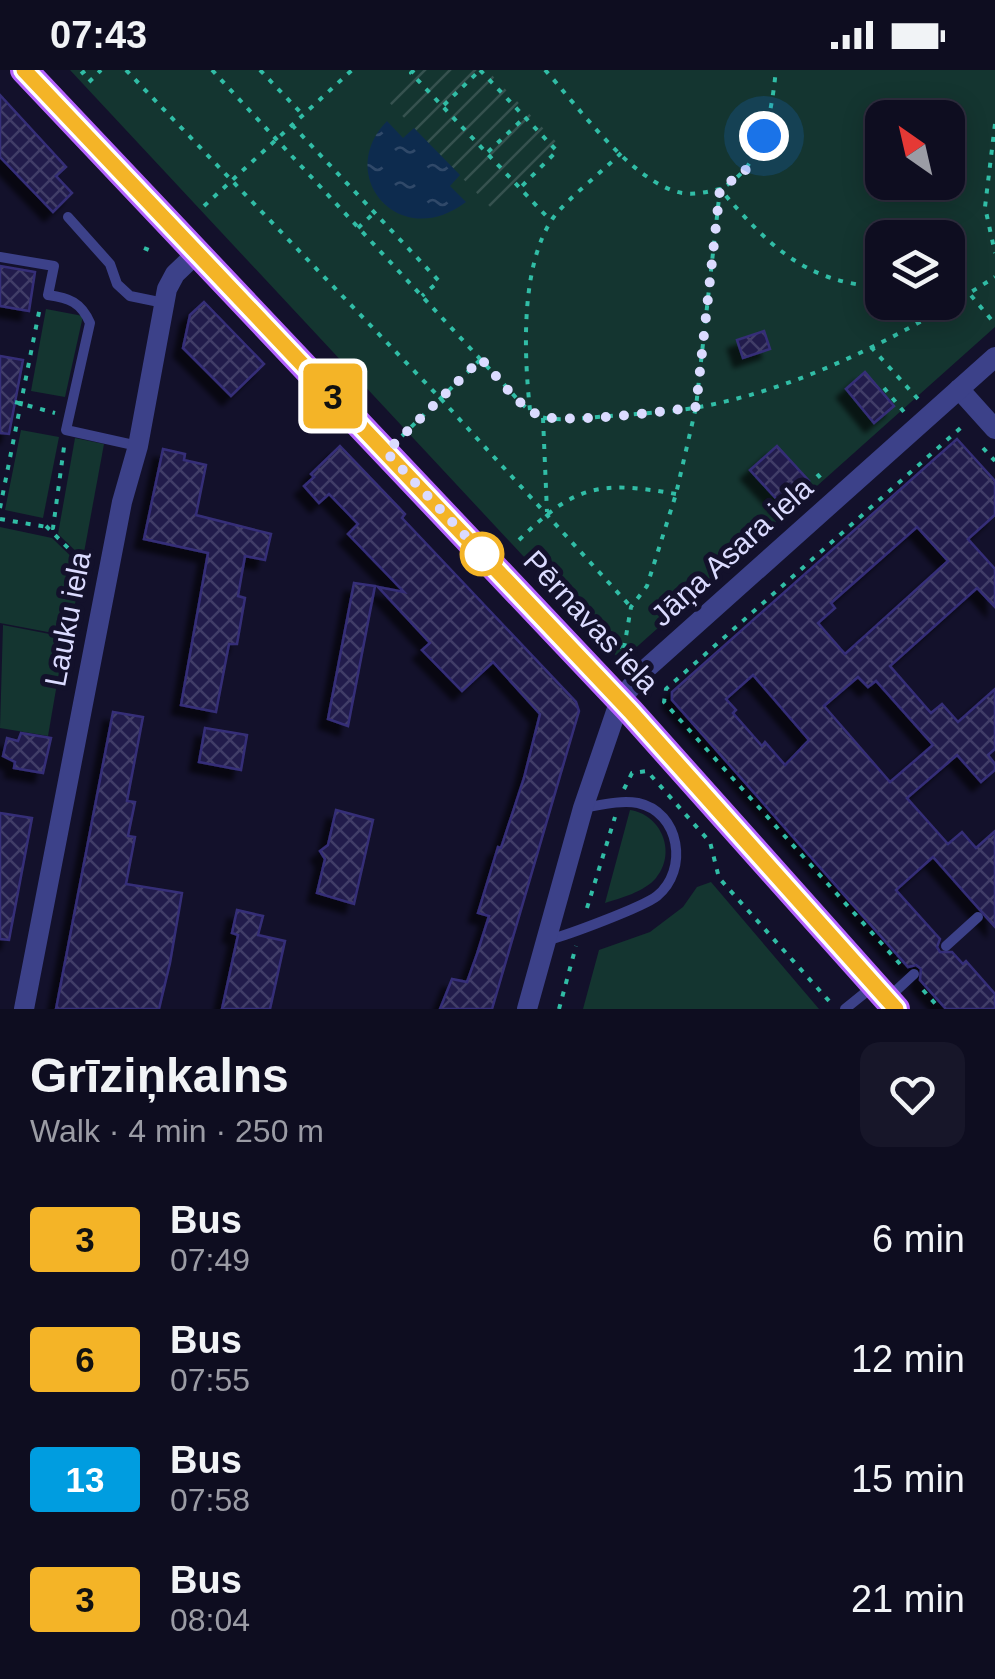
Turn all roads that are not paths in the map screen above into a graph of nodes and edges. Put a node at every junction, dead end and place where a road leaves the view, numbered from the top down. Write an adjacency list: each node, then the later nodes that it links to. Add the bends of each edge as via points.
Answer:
1 (24, 70): 3 (main road, Pērnavas iela)
2 (68, 217): 5 (lane, via 130,296)
3 (197, 253): 5 (street, Lauku iela, via 171,280); 10 (main road, Pērnavas iela)
4 (0, 257): 9 (lane, via 54,266 48,295 77,303 90,323 66,430)
5 (164, 303): 9 (street, Lauku iela)
6 (995, 358): 7 (street, Jāņa Asara iela)
7 (959, 390): 8 (street); 10 (street, Jāņa Asara iela)
8 (995, 429)
9 (138, 446): 17 (street, Lauku iela)
10 (620, 700): 11 (street, Jāņa Asara iela); 16 (main road, Pērnavas iela)
11 (584, 808): 13 (street, Jāņa Asara iela); 13 (lane, via 642,804 664,819 678,862 656,897)
12 (978, 917): 14 (lane)
13 (547, 940): 18 (street, Jāņa Asara iela)
14 (946, 946)
15 (913, 976): 16 (lane)
16 (886, 998): 19 (lane)
17 (24, 1009)
18 (527, 1009)
19 (844, 1009)

